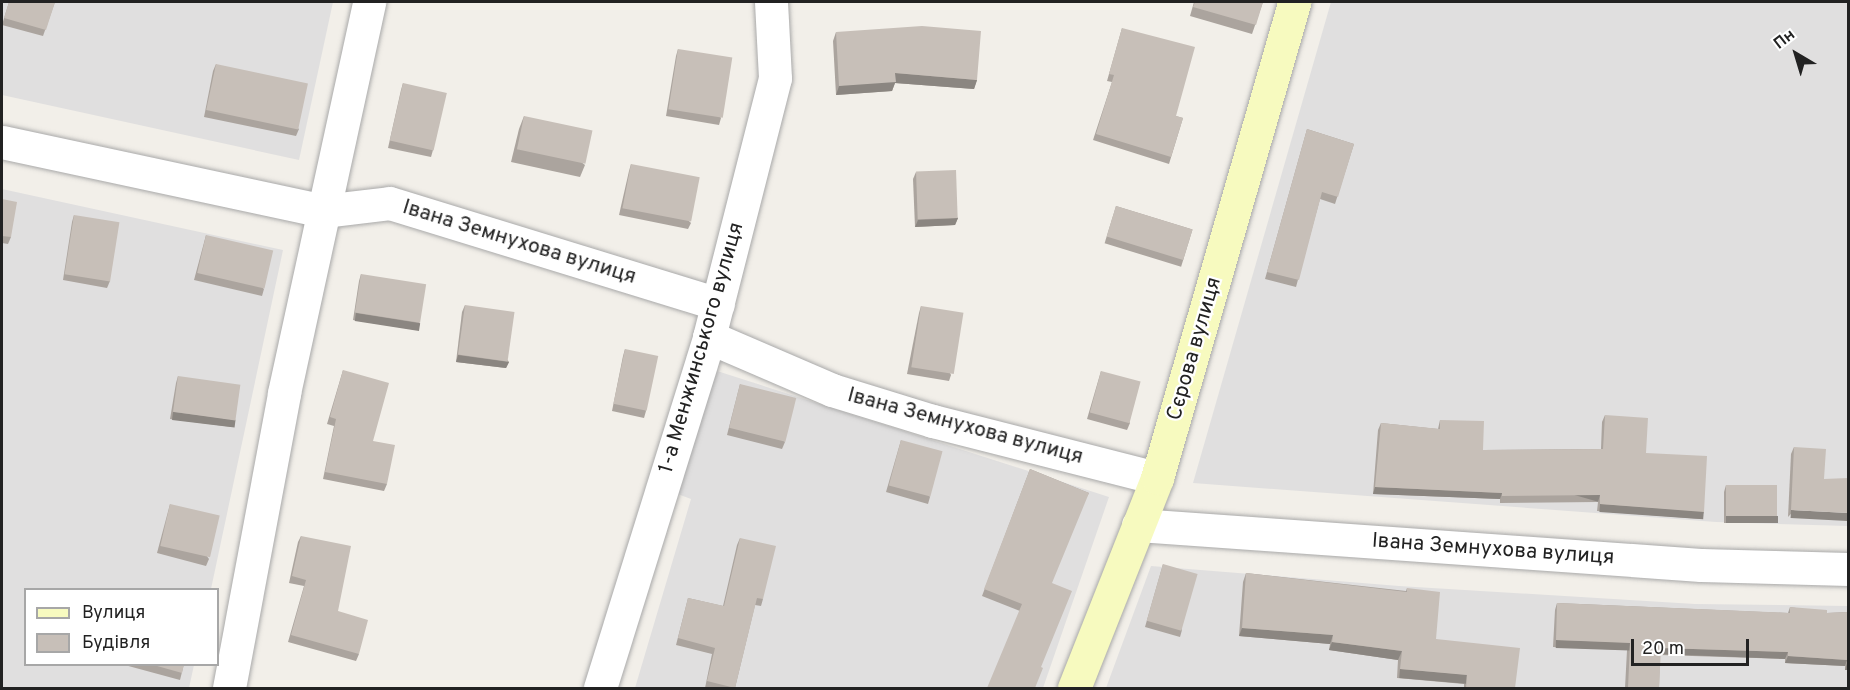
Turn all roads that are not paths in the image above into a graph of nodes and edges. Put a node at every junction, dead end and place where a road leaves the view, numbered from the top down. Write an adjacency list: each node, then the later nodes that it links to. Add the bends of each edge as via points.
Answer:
1 (369, 2): 5 (street)
2 (771, 2): 6 (street, 1-а Менжинського вулиця, via 775,78)
3 (1294, 2): 8 (street, Сєрова вулиця)
4 (2, 142): 5 (street, Івана Земнухова вулиця)
5 (323, 211): 6 (street, Івана Земнухова вулиця, via 390,203); 11 (street, via 284,393)
6 (718, 304): 7 (street, 1-а Менжинського вулиця)
7 (709, 337): 8 (street, Івана Земнухова вулиця, via 832,390 933,421); 12 (street, 1-а Менжинського вулиця)
8 (1157, 478): 9 (street, Сєрова вулиця)
9 (1138, 525): 10 (street, Івана Земнухова вулиця, via 1701,565); 13 (street, Сєрова вулиця)
10 (1848, 569)
11 (229, 688)
12 (600, 688)
13 (1074, 688)

